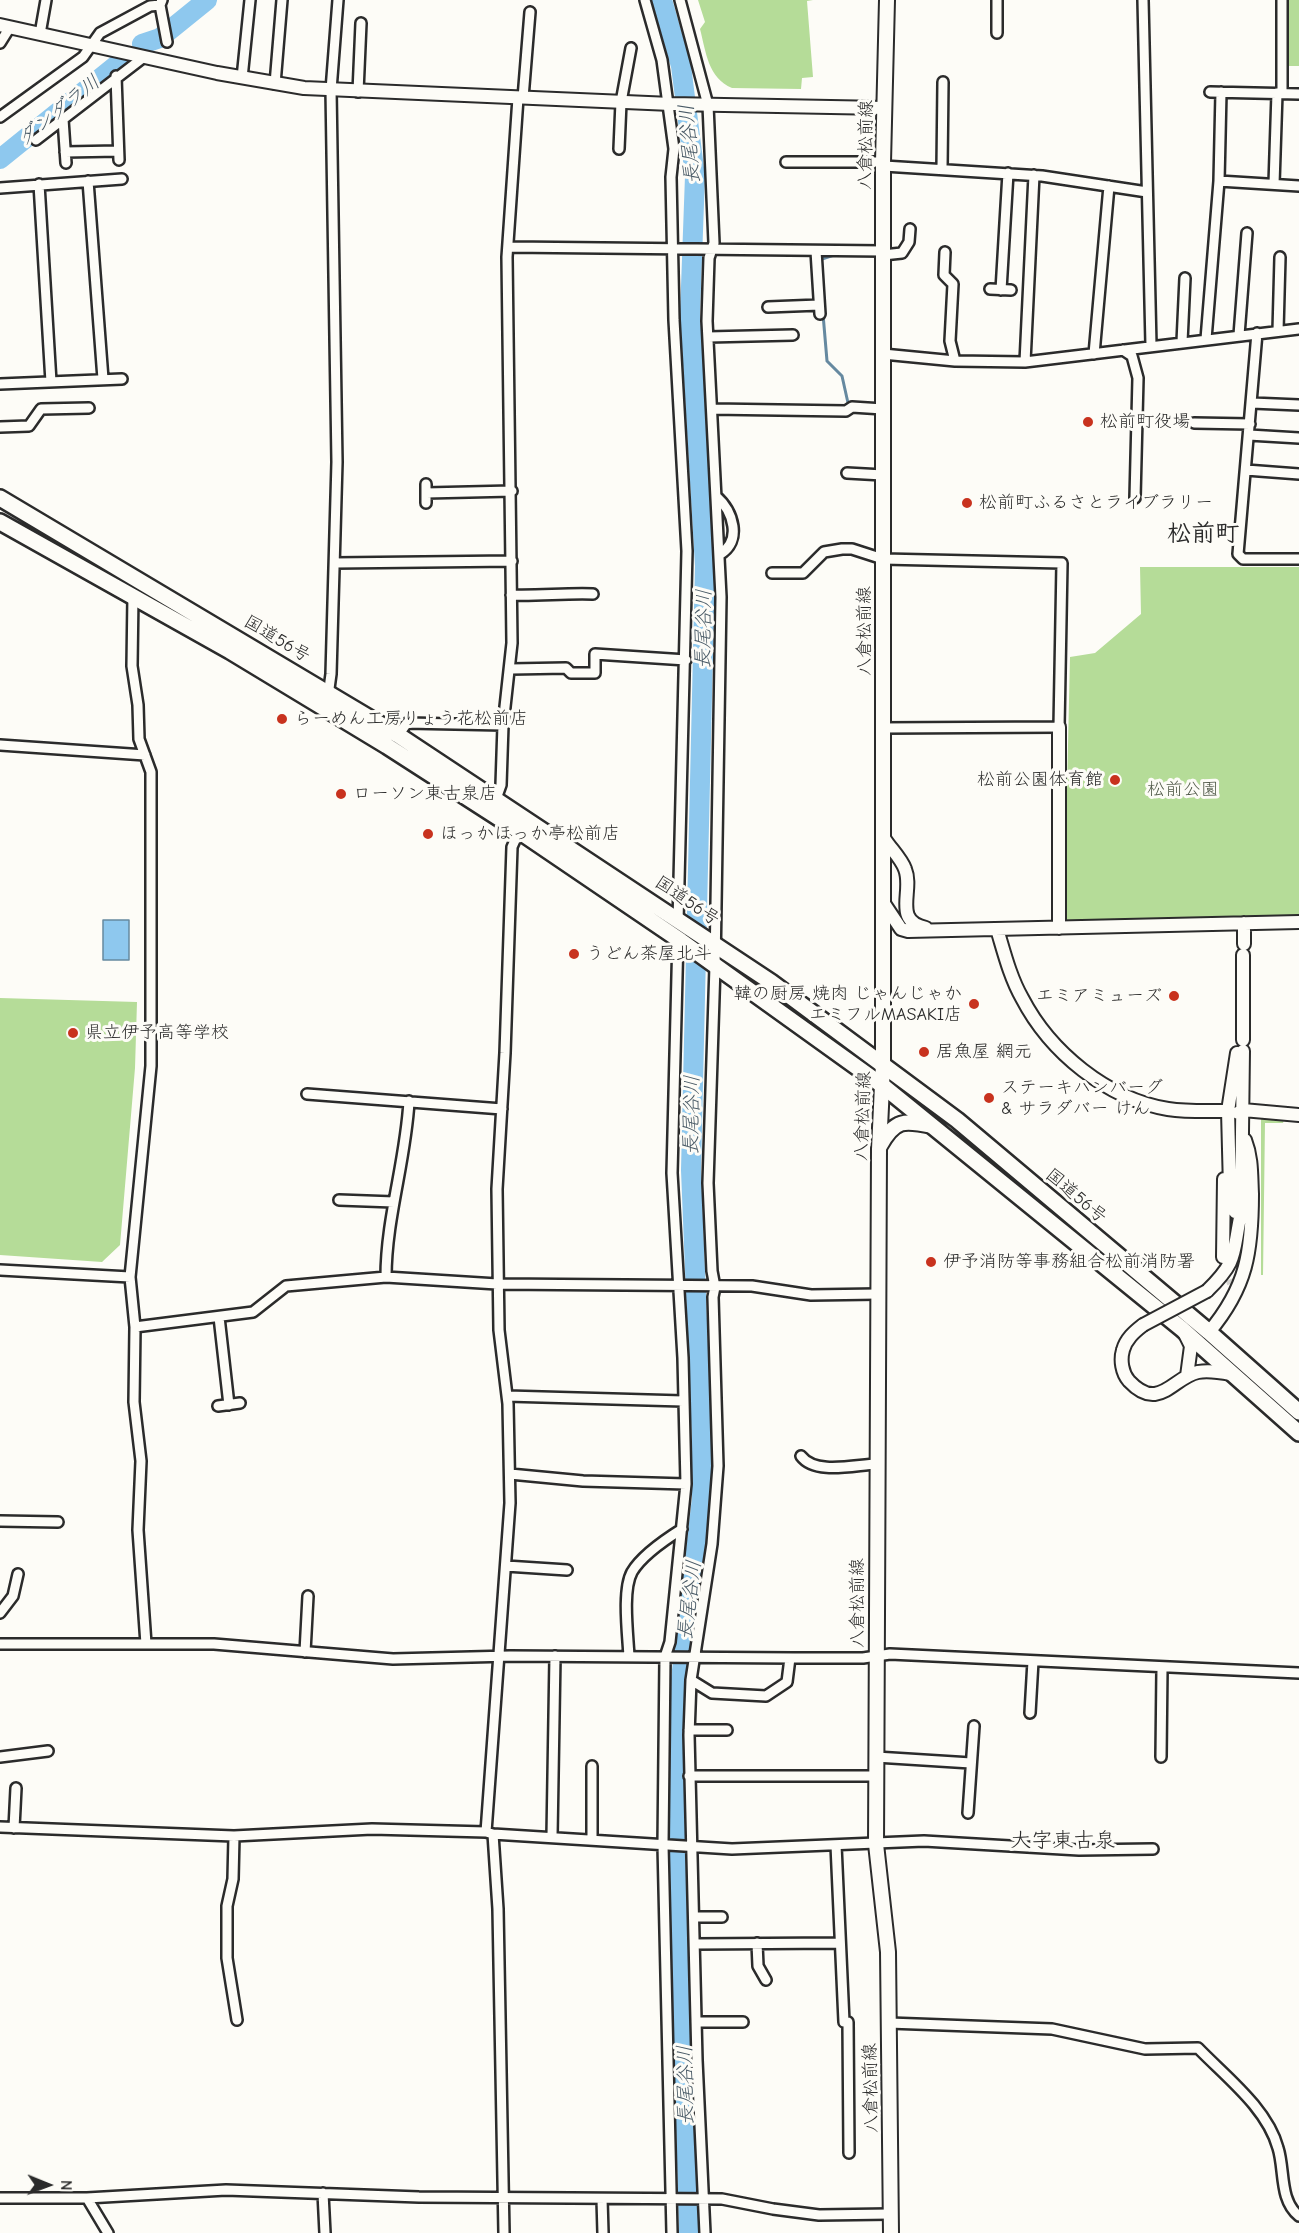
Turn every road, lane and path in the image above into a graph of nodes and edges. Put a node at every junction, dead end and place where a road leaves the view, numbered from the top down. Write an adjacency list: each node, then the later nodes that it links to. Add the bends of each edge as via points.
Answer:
1 (46, 0): 16 (street)
2 (250, 0): 23 (street)
3 (282, 0): 25 (street)
4 (338, 0): 26 (street)
5 (645, 0): 34 (street, via 663,60)
6 (680, 0): 35 (street)
7 (887, 0): 36 (main road, 八倉松前線)
8 (997, 0): 15 (street)
9 (1143, 0): 56 (street)
10 (1282, 0): 30 (street)
11 (161, 3): 17 (street); 19 (street, via 100,33)
12 (530, 12): 32 (street)
13 (362, 23): 27 (street)
14 (5, 26): 16 (street); 18 (street)
15 (997, 33)
16 (40, 34): 19 (street)
17 (167, 40)
18 (0, 43)
19 (91, 45): 21 (street); 37 (street, via 83,57)
20 (631, 48): 33 (street)
21 (144, 57): 22 (street); 23 (street)
22 (116, 76): 38 (street); 41 (street, via 118,156)
23 (242, 78): 25 (street)
24 (943, 82): 45 (street)
25 (275, 84): 26 (street)
26 (331, 90): 27 (street); 111 (street)
27 (358, 92): 32 (street)
28 (1210, 92): 29 (street)
29 (1221, 92): 30 (street); 50 (street)
30 (1280, 93): 31 (street); 52 (street)
31 (1299, 94)
32 (521, 98): 33 (street); 59 (street)
33 (621, 102): 34 (street); 40 (street)
34 (669, 104): 35 (street); 60 (street)
35 (707, 105): 36 (street); 61 (street)
36 (884, 108): 44 (main road, 八倉松前線)
37 (0, 117)
38 (63, 119): 39 (street); 41 (street)
39 (36, 140)
40 (619, 149)
41 (66, 152): 42 (street)
42 (66, 162)
43 (786, 162): 44 (street)
44 (883, 164): 45 (street); 64 (main road, 八倉松前線)
45 (942, 168): 46 (street)
46 (1008, 173): 47 (street); 67 (street, via 1006,290)
47 (1034, 175): 53 (street); 82 (street)
48 (122, 179): 49 (street)
49 (88, 181): 51 (street); 83 (street)
50 (1219, 181): 52 (street); 75 (street)
51 (39, 184): 55 (street); 85 (street)
52 (1274, 184): 54 (street)
53 (1109, 186): 56 (street); 80 (street)
54 (1299, 186)
55 (0, 188)
56 (1147, 192): 77 (street)
57 (910, 229): 64 (street, via 909,242 902,253)
58 (1247, 233): 73 (street)
59 (509, 247): 60 (street); 101 (street)
60 (678, 248): 61 (street); 117 (street, via 674,320 687,551)
61 (710, 249): 62 (street); 74 (street)
62 (816, 251): 64 (street); 68 (street, via 819,310)
63 (945, 252): 81 (street, via 944,275 953,284 950,341)
64 (883, 253): 79 (main road, 八倉松前線)
65 (1280, 257): 70 (street)
66 (1185, 278): 76 (street)
67 (990, 289)
68 (768, 307)
69 (1299, 329): 70 (street)
70 (1278, 331): 71 (street)
71 (1257, 333): 73 (street); 87 (street)
72 (793, 335): 74 (street)
73 (1239, 335): 75 (street)
74 (708, 337): 90 (street)
75 (1206, 339): 76 (street)
76 (1182, 342): 77 (street)
77 (1151, 345): 78 (street)
78 (1123, 350): 80 (street); 104 (street, via 1132,356 1138,378)
79 (883, 354): 81 (street); 91 (main road, 八倉松前線)
80 (1094, 354): 82 (street)
81 (955, 361): 82 (street)
82 (1025, 362)
83 (102, 379): 84 (street); 85 (street)
84 (122, 379)
85 (51, 382): 86 (street)
86 (0, 384)
87 (1252, 403): 88 (street); 93 (street)
88 (1299, 405)
89 (89, 408): 94 (street, via 40,409 29,426)
90 (712, 409): 91 (street); 102 (street)
91 (883, 409): 100 (main road, 八倉松前線)
92 (1194, 423): 93 (street)
93 (1250, 424): 95 (street)
94 (0, 427)
95 (1249, 435): 96 (street); 97 (street)
96 (1299, 438)
97 (1246, 470): 99 (street); 109 (street, via 1239,558)
98 (847, 473): 100 (street)
99 (1299, 474)
100 (883, 475): 108 (main road, 八倉松前線)
101 (512, 491): 105 (street, via 426,488); 110 (street)
102 (716, 496): 107 (street); 107 (street, via 729,510 733,525 731,544)
103 (0, 498): 113 (highway, 国道56号)
104 (1135, 498)
105 (426, 503)
106 (0, 522): 115 (highway, 国道56号)
107 (719, 555): 138 (street)
108 (883, 559): 112 (street, via 842,549 824,552 803,573); 122 (street, via 1062,562); 123 (main road, 八倉松前線)
109 (1299, 560)
110 (512, 561): 111 (street); 116 (street)
111 (335, 563): 119 (street)
112 (772, 573)
113 (135, 579): 115 (street); 119 (highway, 国道56号)
114 (593, 594): 116 (street)
115 (133, 595): 120 (highway, 国道56号); 126 (street, via 132,666)
116 (511, 595): 118 (street)
117 (686, 660): 118 (street, via 595,654 595,673 571,672 566,668); 131 (street)
118 (511, 669): 121 (street)
119 (329, 693): 120 (street); 124 (highway, 国道56号)
120 (324, 708): 128 (highway, 国道56号)
121 (503, 725): 124 (street, via 407,723); 127 (street, via 501,785)
122 (1059, 727): 123 (street); 134 (street)
123 (883, 728): 129 (main road, 八倉松前線)
124 (398, 735): 127 (highway, 国道56号)
125 (0, 745): 126 (street)
126 (145, 755): 159 (street, via 151,772 151,1066)
127 (496, 799): 128 (highway, 国道56号)
128 (523, 825): 131 (highway, 国道56号); 137 (highway, 国道56号); 145 (street, via 512,847)
129 (884, 838): 130 (main road, 八倉松前線); 135 (street, via 907,872 906,913 910,921)
130 (883, 902): 135 (street, via 901,928); 141 (main road, 八倉松前線)
131 (679, 920): 137 (street); 138 (highway, 国道56号)
132 (1299, 922): 133 (street)
133 (1241, 923): 134 (street); 140 (street)
134 (1059, 928): 136 (street)
135 (930, 929): 136 (street)
136 (997, 929): 147 (street, via 1013,980 1032,1016 1078,1067 1113,1089 1158,1107)
137 (679, 940): 139 (highway, 国道56号); 162 (street, via 672,1173)
138 (713, 942): 139 (street); 141 (highway, 国道56号)
139 (713, 965): 142 (highway, 国道56号); 163 (street, via 708,1182)
140 (1240, 1046): 146 (street); 147 (street)
141 (883, 1064): 142 (main road, 八倉松前線); 168 (highway, 国道56号, via 957,1120)
142 (883, 1086): 149 (highway, 国道56号); 152 (main road, 八倉松前線)
143 (307, 1094): 144 (street)
144 (409, 1101): 145 (street); 155 (street, via 408,1135)
145 (502, 1109): 161 (street)
146 (1243, 1110): 148 (street); 151 (street); 154 (street, via 1237,1117)
147 (1228, 1111): 150 (street)
148 (1299, 1115)
149 (932, 1126): 152 (main road, via 898,1124); 167 (highway, 国道56号)
150 (1228, 1130): 154 (street); 157 (street)
151 (1242, 1133): 156 (street); 168 (street, via 1251,1155 1252,1242 1225,1312)
152 (879, 1149): 164 (main road, 八倉松前線)
153 (339, 1200): 155 (street)
154 (1234, 1201): 156 (street)
155 (394, 1202): 160 (street)
156 (1238, 1227): 170 (street, bridge, via 1230,1266 1207,1291 1143,1326 1128,1338 1123,1351 1127,1378 1138,1389 1168,1391)
157 (1223, 1257)
158 (0, 1270): 159 (street)
159 (130, 1277): 166 (street)
160 (386, 1277): 161 (street); 165 (street, via 286,1286 253,1312)
161 (497, 1284): 162 (street); 171 (street)
162 (681, 1287): 163 (street); 172 (street)
163 (713, 1287): 164 (street, via 752,1286 810,1295); 198 (street, via 718,1466)
164 (878, 1294): 179 (main road, 八倉松前線)
165 (219, 1317): 166 (street); 174 (street)
166 (135, 1327): 191 (street, via 134,1402 141,1461 138,1530)
167 (1182, 1329): 169 (highway, 国道56号); 170 (street, via 1191,1346)
168 (1209, 1332): 176 (highway, 国道56号)
169 (1231, 1374): 170 (street, via 1204,1372); 177 (highway, 国道56号)
170 (1187, 1376)
171 (507, 1396): 172 (street); 180 (street)
172 (683, 1401): 181 (street)
173 (240, 1403): 174 (street)
174 (229, 1405): 175 (street)
175 (218, 1406)
176 (1299, 1412)
177 (1299, 1432)
178 (801, 1456): 179 (street, via 817,1467)
179 (876, 1464): 195 (main road, 八倉松前線)
180 (510, 1474): 181 (street); 185 (street)
181 (686, 1484): 184 (street)
182 (0, 1521): 183 (street)
183 (58, 1522)
184 (682, 1529): 196 (street, via 633,1571 628,1599); 197 (street)
185 (506, 1566): 186 (street); 193 (street)
186 (567, 1570)
187 (18, 1574): 189 (street, via 13,1596)
188 (308, 1596): 192 (street)
189 (0, 1613)
190 (0, 1644): 191 (street)
191 (146, 1644): 192 (street, via 242,1645)
192 (305, 1652): 193 (street, via 393,1659)
193 (499, 1656): 194 (street); 220 (street)
194 (555, 1656): 196 (street); 222 (street)
195 (876, 1656): 199 (street); 200 (street); 210 (main road, 八倉松前線)
196 (629, 1657): 197 (street)
197 (668, 1657): 198 (street); 226 (street)
198 (694, 1657): 199 (street); 203 (street)
199 (790, 1658): 203 (street, via 787,1682 766,1696 712,1694)
200 (1033, 1661): 201 (street); 204 (street)
201 (1162, 1668): 202 (street); 211 (street)
202 (1299, 1673)
203 (691, 1680): 206 (street)
204 (1030, 1713)
205 (974, 1726): 212 (street)
206 (689, 1730): 207 (street); 214 (street)
207 (727, 1730)
208 (48, 1751): 209 (street)
209 (0, 1757)
210 (876, 1757): 212 (street); 215 (main road, 八倉松前線)
211 (1161, 1757)
212 (971, 1763): 217 (street)
213 (592, 1766): 223 (street)
214 (689, 1776): 215 (street); 227 (street)
215 (876, 1776): 224 (main road, 八倉松前線)
216 (16, 1788): 219 (street)
217 (968, 1813)
218 (0, 1827): 219 (street)
219 (14, 1828): 221 (street)
220 (489, 1833): 221 (street, via 372,1829); 222 (street); 241 (street, via 498,1909)
221 (234, 1836): 235 (street, via 227,1958)
222 (552, 1836): 223 (street)
223 (592, 1839): 226 (street)
224 (876, 1844): 225 (street); 228 (street, via 952,1842 1079,1850); 238 (main road, 八倉松前線, via 888,1952)
225 (836, 1845): 227 (street); 232 (street)
226 (665, 1846): 227 (street); 244 (street)
227 (691, 1847): 229 (street)
228 (1154, 1849)
229 (694, 1917): 230 (street); 233 (street)
230 (722, 1917)
231 (757, 1943): 232 (street); 233 (street); 234 (street, via 758,1966)
232 (840, 1943): 239 (street, via 844,2022 848,2022)
233 (695, 1944): 236 (street)
234 (766, 1980)
235 (237, 2020)
236 (696, 2022): 237 (street); 245 (street)
237 (743, 2022)
238 (889, 2023): 247 (main road, 八倉松前線); 248 (street, via 1052,2029 1145,2049 1198,2048 1267,2122 1279,2149 1289,2206)
239 (849, 2153)
240 (323, 2193): 241 (street); 243 (street, via 226,2190); 250 (street)
241 (504, 2197): 246 (street); 251 (street)
242 (0, 2198): 243 (street)
243 (87, 2198): 249 (street)
244 (673, 2198): 245 (street); 246 (street); 253 (street)
245 (702, 2198): 247 (street, via 819,2215); 254 (street)
246 (602, 2199): 252 (street)
247 (890, 2214): 255 (main road, 八倉松前線)
248 (1299, 2216)
249 (108, 2233)
250 (325, 2233)
251 (504, 2233)
252 (603, 2233)
253 (672, 2233)
254 (705, 2233)
255 (891, 2233)

